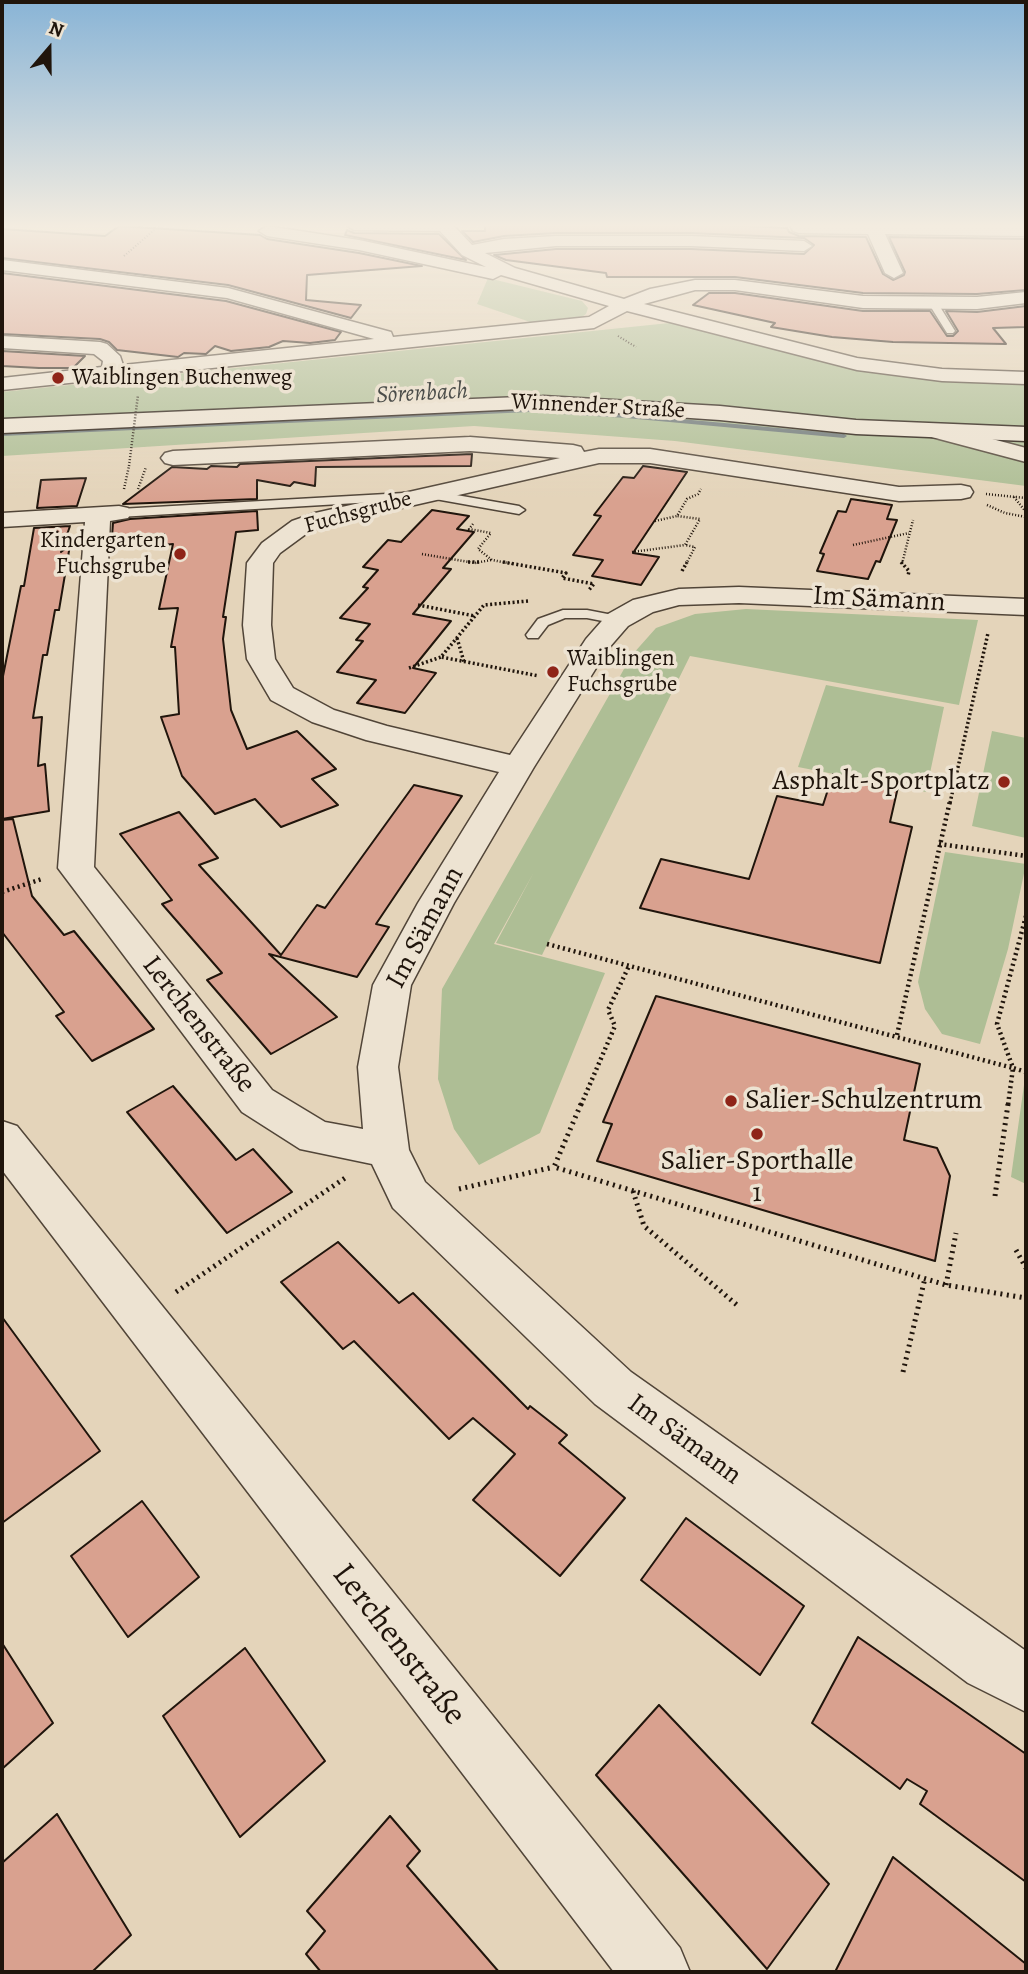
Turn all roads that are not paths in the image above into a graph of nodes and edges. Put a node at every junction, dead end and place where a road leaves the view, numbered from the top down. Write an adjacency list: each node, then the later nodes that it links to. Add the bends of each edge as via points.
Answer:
1 (319, 317): 7 (street)
2 (603, 317): 7 (street, via 594,322)
3 (674, 317): 9 (street, via 871,366)
4 (942, 317): 5 (lane)
5 (950, 331)
6 (2, 342): 8 (street, via 100,348 113,360)
7 (397, 342): 8 (street)
8 (112, 372): 10 (street)
9 (1026, 378)
10 (2, 384)
11 (2, 426): 12 (street, Winnender Straße, via 543,402)
12 (1025, 441)
13 (599, 456): 14 (street, Fuchsgrube, via 547,447 470,444); 15 (street, Fuchsgrube); 16 (street, Fuchsgrube, via 650,456 899,494)
14 (173, 458)
15 (455, 488): 17 (street, Fuchsgrube); 17 (lane, via 524,506)
16 (961, 492)
17 (425, 495): 18 (lane); 23 (street, Fuchsgrube, via 324,518 301,526 271,548 260,563 257,625 261,659 282,694 323,716)
18 (115, 514): 19 (street); 25 (street, Lerchenstraße, via 76,868 257,1101 316,1137)
19 (2, 520)
20 (1026, 607): 21 (street, Im Sämann, via 752,595 679,597)
21 (601, 609): 22 (lane, via 563,614 543,622); 23 (street, Im Sämann, via 596,645)
22 (533, 635)
23 (518, 767): 25 (street, Im Sämann, via 392,985 377,1067)
24 (2, 1138): 27 (street, Lerchenstraße)
25 (387, 1150): 26 (street, Im Sämann, via 410,1195 613,1388 989,1662)
26 (1026, 1684)
27 (656, 1972)

